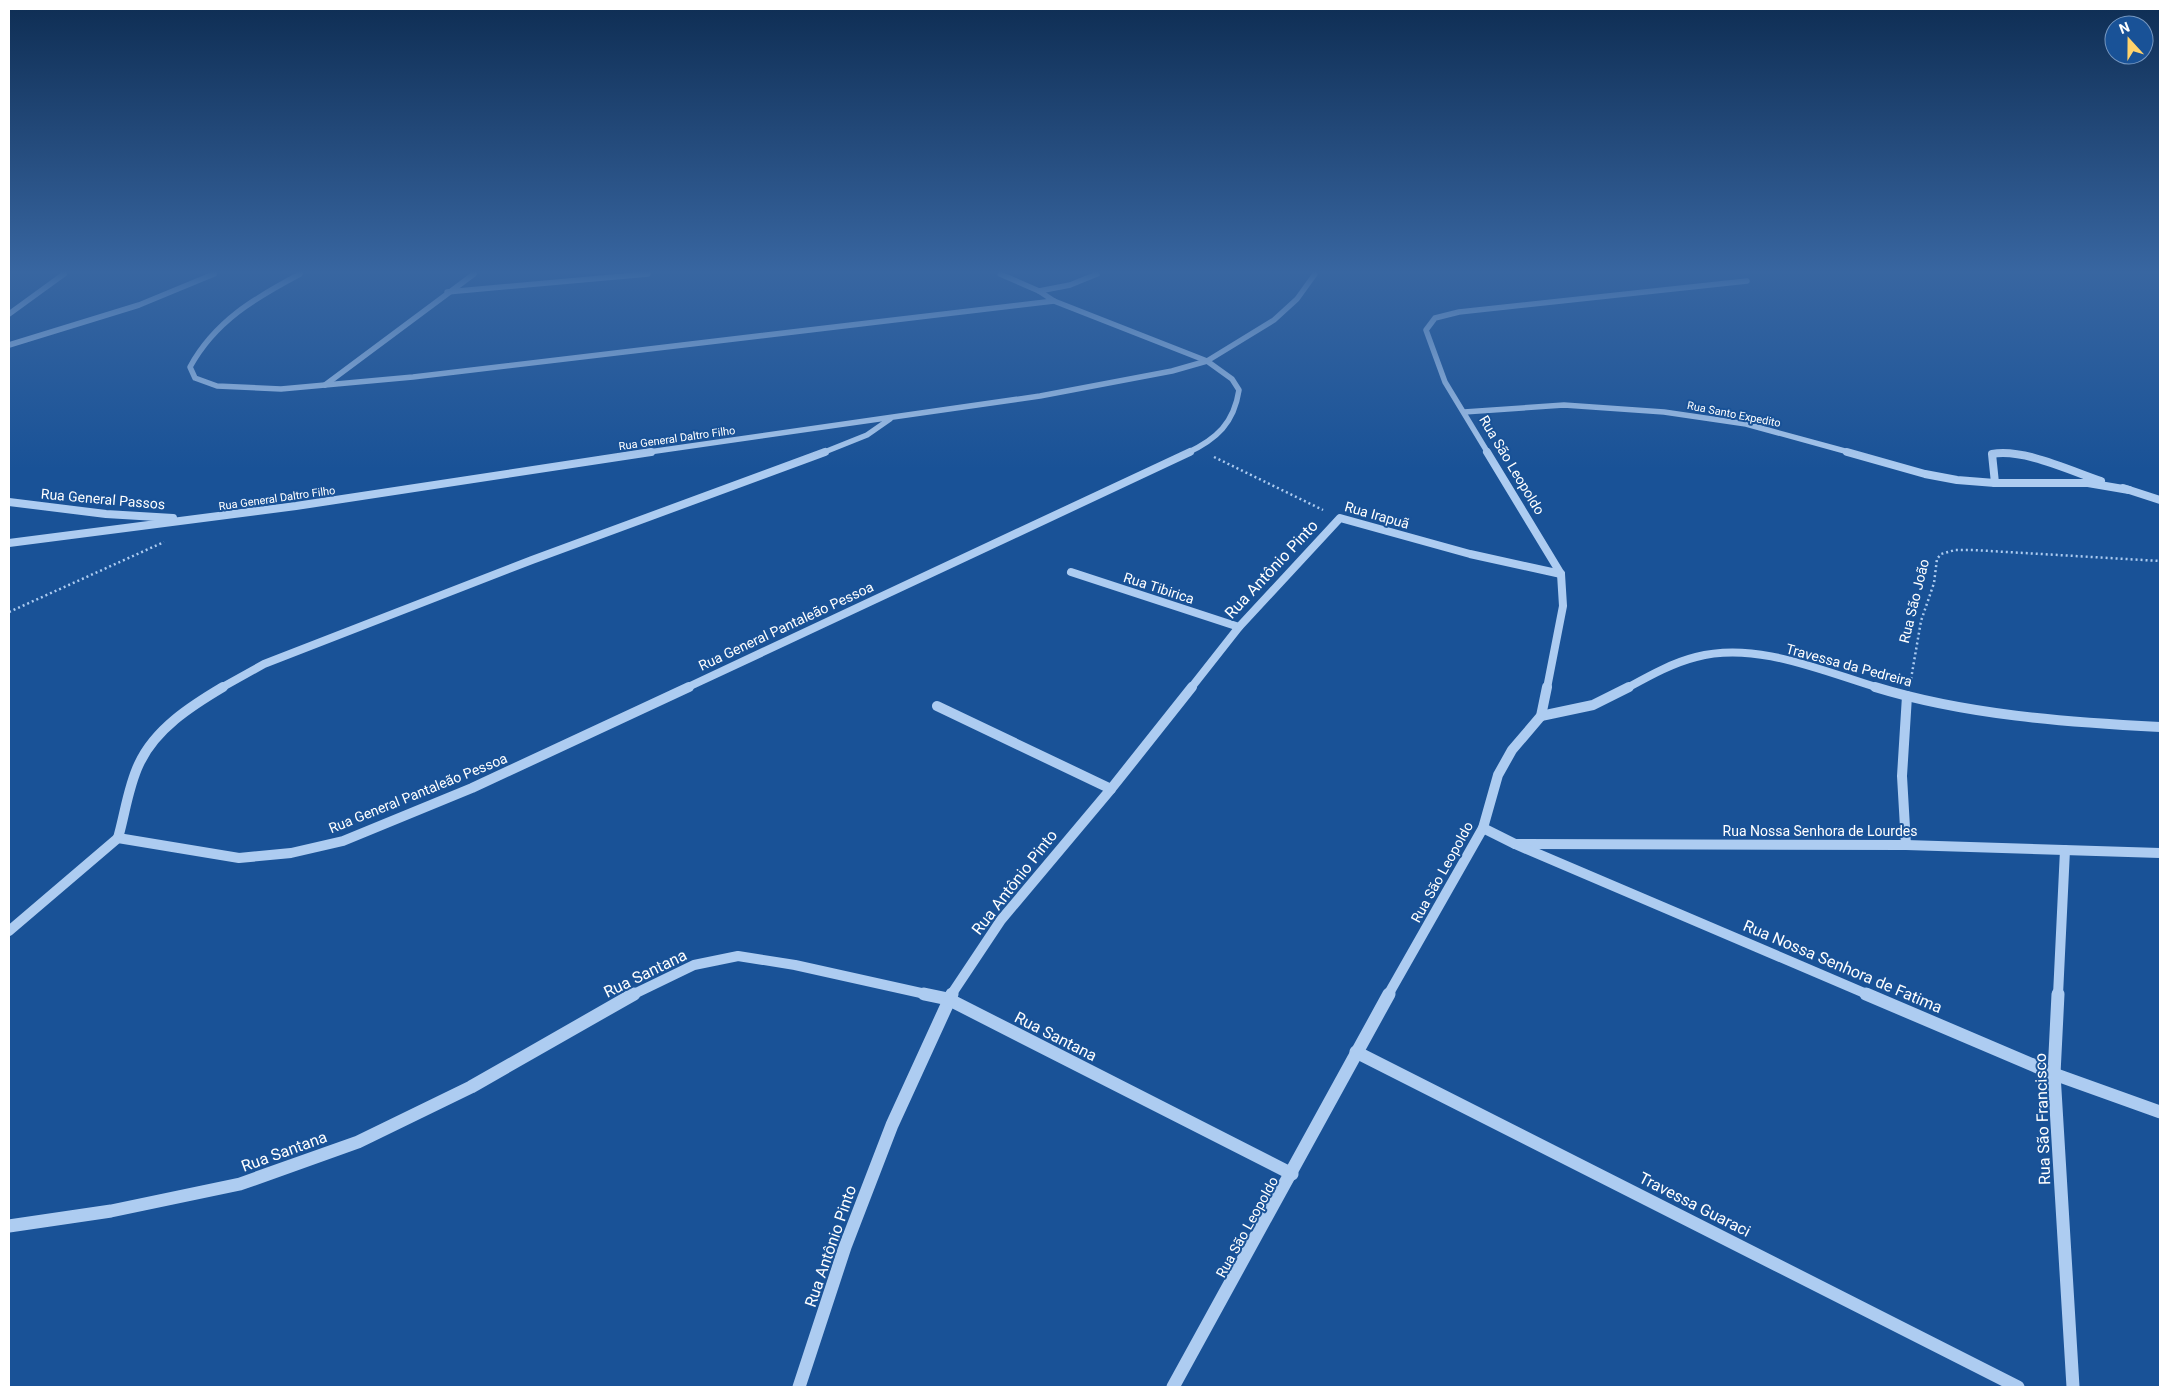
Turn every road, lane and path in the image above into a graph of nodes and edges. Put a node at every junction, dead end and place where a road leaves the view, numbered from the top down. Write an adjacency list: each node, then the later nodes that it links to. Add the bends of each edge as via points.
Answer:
1 (29, 339): 8 (street)
2 (206, 339): 10 (street, via 190,367 195,378 218,386 281,389)
3 (385, 339): 10 (street)
4 (732, 339): 10 (street)
5 (1151, 339): 9 (street, Rua General Pantaleão Pessoa)
6 (1243, 339): 9 (street, Rua General Daltro Filho)
7 (1428, 339): 11 (street, Rua São Leopoldo, via 1444,382)
8 (9, 345)
9 (1207, 361): 12 (street, Rua General Daltro Filho, via 1172,371 1040,396); 13 (street, Rua General Pantaleão Pessoa, via 1232,379 1239,390 1236,409 1219,433)
10 (324, 386)
11 (1464, 412): 14 (street, Rua Santo Expedito, via 1564,405 1664,412 1746,424 1925,474); 24 (street, Rua São Leopoldo)
12 (890, 420): 19 (street, Rua General Daltro Filho); 33 (street, via 845,445 532,560 264,664 234,679 186,712 154,741 139,763)
13 (1196, 449): 18 (path, Rua Irapuã); 33 (street, Rua General Pantaleão Pessoa, via 481,784 343,841 291,853 239,858)
14 (1995, 483): 15 (street, Rua Santo Expedito, via 2073,482); 15 (street, Rua Santo Expedito, via 1991,459 1992,454 1999,451 2022,455)
15 (2129, 490): 16 (street, Rua Santo Expedito)
16 (2160, 500)
17 (9, 502): 19 (street, Rua General Passos, via 106,514)
18 (1340, 518): 24 (street, Rua Irapuã, via 1470,554); 26 (street, Rua Antônio Pinto)
19 (196, 519): 21 (street, Rua General Daltro Filho)
20 (166, 542): 25 (path)
21 (9, 543)
22 (2160, 561): 27 (path, Rua São João, via 1973,550 1941,554 1922,622)
23 (1071, 572): 26 (street, Rua Tibirica)
24 (1561, 574): 29 (street, Rua São Leopoldo, via 1563,606)
25 (9, 612)
26 (1239, 627): 31 (street, Rua Antônio Pinto)
27 (1907, 696): 29 (street, Travessa da Pedreira, via 1798,664 1746,653 1709,654 1682,662 1598,703); 30 (street, Travessa da Pedreira, via 2076,723); 35 (street, via 1902,776)
28 (937, 706): 31 (street)
29 (1541, 716): 32 (street, Rua São Leopoldo, via 1512,750 1498,775)
30 (2160, 727)
31 (1111, 789): 39 (street, Rua Antônio Pinto, via 1001,920)
32 (1484, 828): 34 (street, Rua Nossa Senhora de Lourdes); 40 (street, Rua São Leopoldo)
33 (118, 838): 38 (street)
34 (1515, 844): 35 (street, Rua Nossa Senhora de Lourdes); 41 (street, Rua Nossa Senhora de Fatima)
35 (1906, 845): 36 (street, Rua Nossa Senhora de Lourdes)
36 (2065, 850): 37 (street, Rua Nossa Senhora de Lourdes); 41 (street, Rua São Francisco)
37 (2160, 853)
38 (9, 931)
39 (948, 999): 43 (street, Rua Santana); 44 (street, Rua Santana, via 795,965 738,956 694,966 639,991 471,1087 358,1142 240,1184 111,1211); 45 (street, Rua Antônio Pinto, via 892,1125 845,1246)
40 (1356, 1052): 43 (street, Rua São Leopoldo); 47 (street, Travessa Guaraci)
41 (2054, 1074): 42 (street, Rua Nossa Senhora de Fatima); 48 (street, Rua São Francisco)
42 (2160, 1112)
43 (1292, 1174): 46 (street, Rua São Leopoldo)
44 (9, 1226)
45 (799, 1387)
46 (1173, 1387)
47 (2018, 1387)
48 (2073, 1387)

